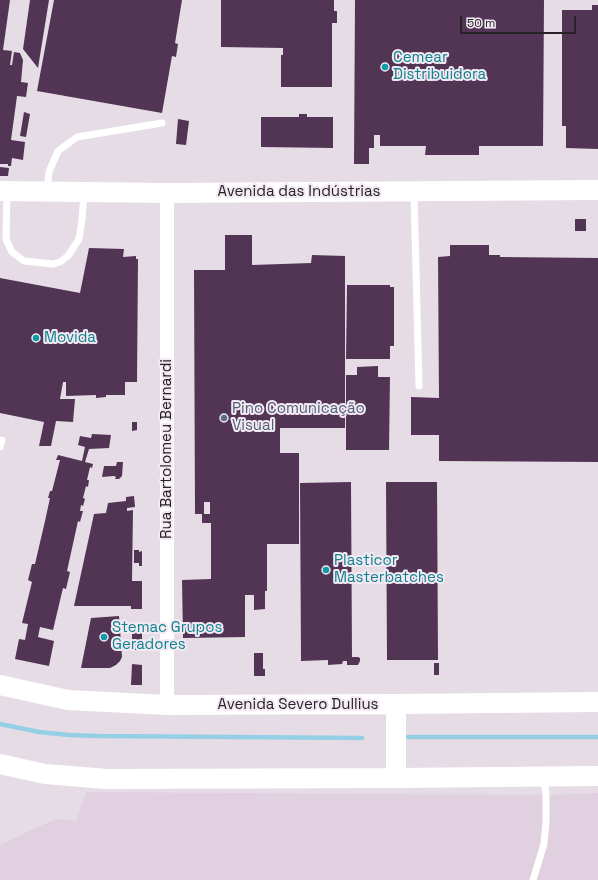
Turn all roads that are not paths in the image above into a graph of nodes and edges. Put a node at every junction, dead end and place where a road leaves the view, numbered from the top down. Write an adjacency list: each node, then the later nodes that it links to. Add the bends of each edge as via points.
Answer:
1 (162, 123): 4 (lane, via 77,137 58,151 49,172)
2 (598, 190): 6 (main road, Avenida das Indústrias)
3 (3, 191): 4 (main road, Avenida das Indústrias); 5 (lane, via 6,239 12,252 24,261 53,264 68,256 79,239)
4 (47, 192): 5 (main road, Avenida das Indústrias)
5 (84, 192): 7 (main road, Avenida das Indústrias)
6 (414, 192): 7 (main road, Avenida das Indústrias); 8 (lane)
7 (167, 193): 12 (street, Rua Bartolomeu Bernardi)
8 (419, 386)
9 (0, 685): 12 (main road, Avenida Severo Dullius, via 68,700)
10 (598, 702): 11 (main road, Avenida Severo Dullius)
11 (396, 704): 12 (main road, Avenida Severo Dullius); 16 (main road)
12 (167, 705)
13 (0, 764): 16 (main road, via 45,774 107,780)
14 (598, 776): 15 (main road)
15 (544, 777): 16 (main road); 17 (lane, via 544,844)
16 (396, 778)
17 (533, 880)

